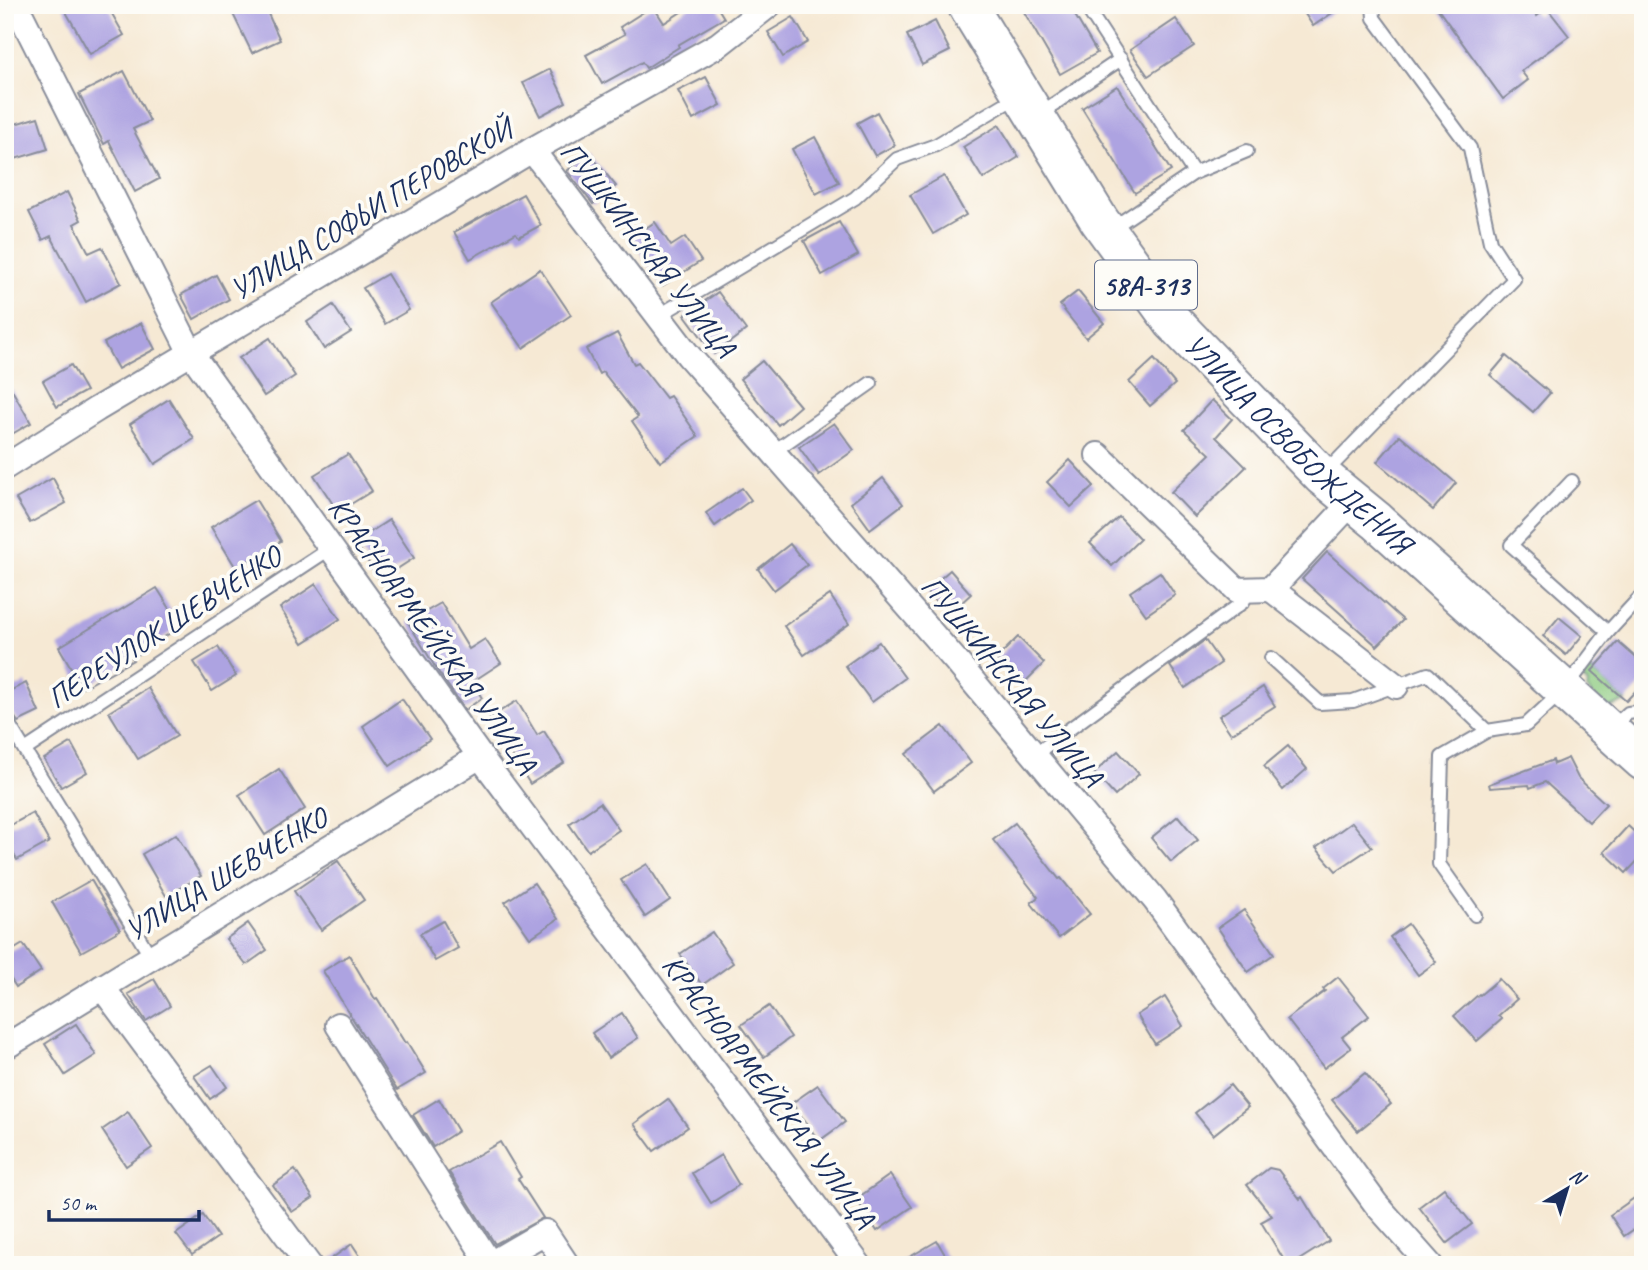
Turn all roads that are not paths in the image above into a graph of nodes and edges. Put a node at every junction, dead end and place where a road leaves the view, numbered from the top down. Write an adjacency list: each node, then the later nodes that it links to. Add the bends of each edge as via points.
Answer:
1 (16, 5): 13 (street, КРАСНОАРМЕЙСКАЯ УЛИЦА)
2 (769, 5): 8 (street, УЛИЦА СОФЬИ ПЕРОВСКОЙ, via 718,46)
3 (967, 5): 7 (main road, УЛИЦА ОСВОБОЖДЕНИЯ / 58А-313)
4 (1085, 5): 6 (lane)
5 (1373, 5): 18 (lane, via 1374,18 1470,148 1490,242 1514,279)
6 (1121, 59): 7 (lane); 10 (lane)
7 (1028, 105): 11 (main road, УЛИЦА ОСВОБОЖДЕНИЯ / 58А-313); 12 (lane, via 897,159 855,198)
8 (532, 150): 12 (street, ПУШКИНСКАЯ УЛИЦА); 13 (street, УЛИЦА СОФЬИ ПЕРОВСКОЙ)
9 (1247, 151): 10 (lane)
10 (1194, 173): 11 (lane)
11 (1107, 231): 18 (main road, УЛИЦА ОСВОБОЖДЕНИЯ / 58А-313, via 1173,322)
12 (658, 316): 15 (street, ПУШКИНСКАЯ УЛИЦА)
13 (191, 353): 17 (street, УЛИЦА СОФЬИ ПЕРОВСКОЙ); 21 (street, КРАСНОАРМЕЙСКАЯ УЛИЦА)
14 (871, 383): 15 (lane)
15 (773, 452): 33 (street, ПУШКИНСКАЯ УЛИЦА)
16 (1098, 455): 22 (street, via 1237,590)
17 (5, 467)
18 (1322, 476): 20 (main road, УЛИЦА ОСВОБОЖДЕНИЯ / 58А-313)
19 (1572, 481): 24 (lane, via 1511,545)
20 (1353, 501): 22 (street); 27 (main road, УЛИЦА ОСВОБОЖДЕНИЯ / 58А-313)
21 (331, 548): 32 (lane, ПЕРЕУЛОК ШЕВЧЕНКО); 34 (street, КРАСНОАРМЕЙСКАЯ УЛИЦА)
22 (1260, 589): 26 (street); 33 (lane)
23 (1643, 594): 24 (lane)
24 (1608, 632): 27 (lane)
25 (1271, 658): 26 (lane, via 1320,703 1353,701)
26 (1396, 686): 30 (lane, via 1428,674)
27 (1564, 689): 30 (lane, via 1525,725); 31 (main road, УЛИЦА ОСВОБОЖДЕНИЯ / 58А-313)
28 (1643, 710): 31 (lane, via 1628,713)
29 (5, 718): 32 (lane)
30 (1487, 731): 36 (lane, via 1442,757 1439,864)
31 (1609, 731): 35 (main road, УЛИЦА ОСВОБОЖДЕНИЯ / 58А-313)
32 (25, 750): 37 (lane)
33 (1034, 755): 45 (street, ПУШКИНСКАЯ УЛИЦА, via 1156,900 1376,1204)
34 (480, 756): 37 (street, УЛИЦА ШЕВЧЕНКО); 44 (street, КРАСНОАРМЕЙСКАЯ УЛИЦА)
35 (1643, 761)
36 (1475, 915)
37 (151, 957): 38 (street, УЛИЦА ШЕВЧЕНКО)
38 (102, 987): 40 (street, УЛИЦА ШЕВЧЕНКО); 41 (street)
39 (338, 1025): 42 (street)
40 (5, 1047)
41 (309, 1265)
42 (490, 1265): 43 (street, via 545,1232)
43 (567, 1265)
44 (859, 1265)
45 (1430, 1265)

